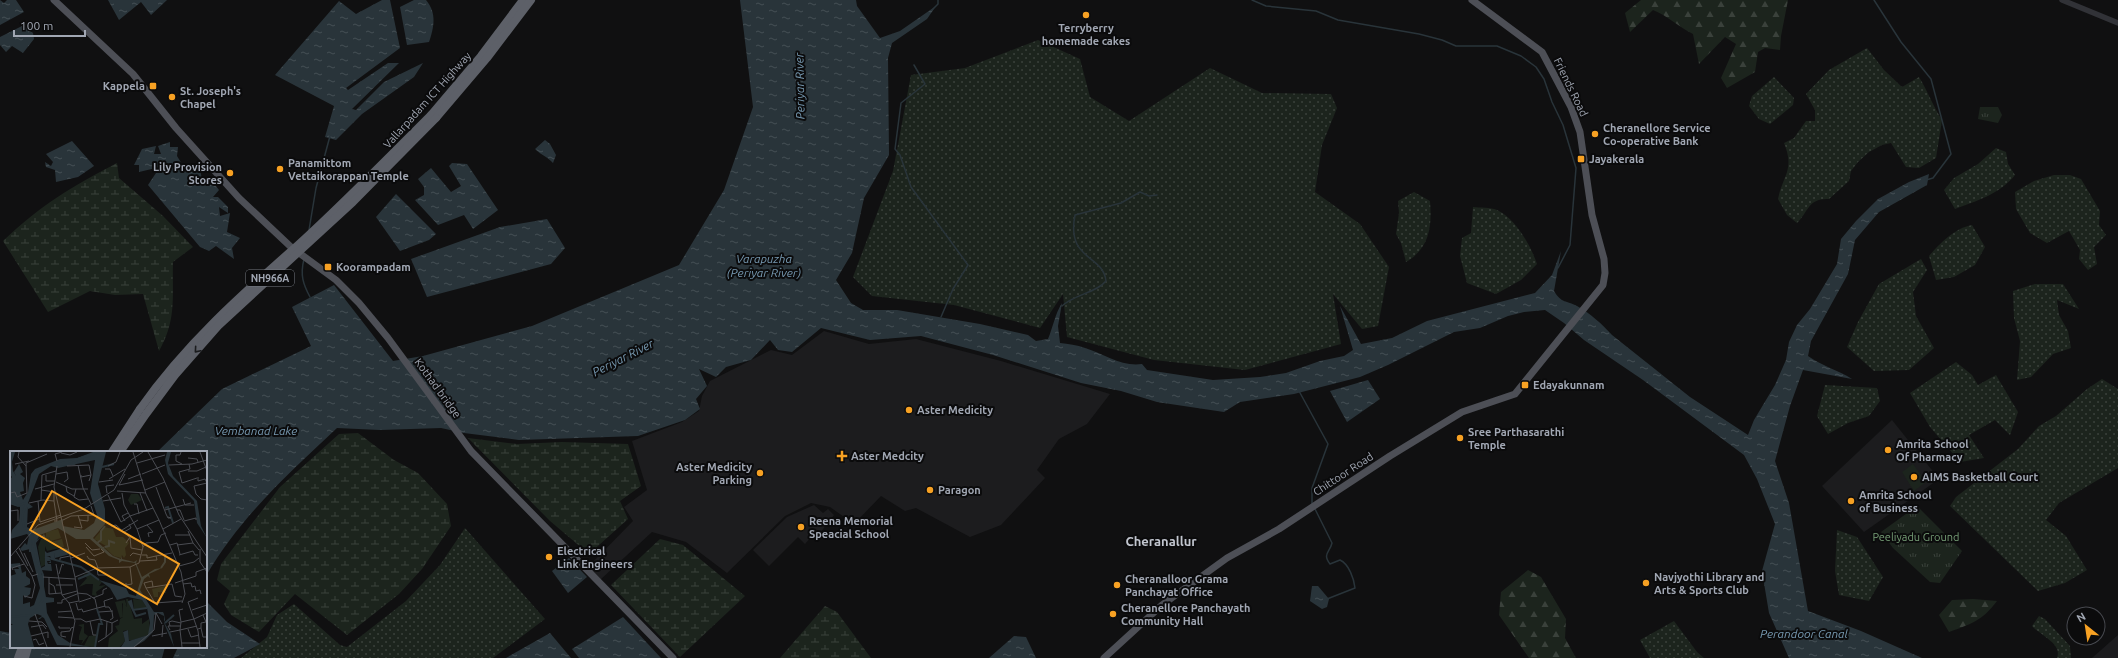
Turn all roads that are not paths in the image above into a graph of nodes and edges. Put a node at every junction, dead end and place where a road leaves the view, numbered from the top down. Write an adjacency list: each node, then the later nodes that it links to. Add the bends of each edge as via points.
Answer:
1 (54, 0): 15 (main road, Kothad bridge, bridge, via 134,74 181,134 239,198 290,247 336,280 359,303 388,338 471,451)
2 (523, 0): 7 (highway, Vallarpadam ICT Highway / NH966A)
3 (1472, 0): 8 (main road, Friends Road, via 1542,52 1571,107 1580,132 1592,216 1605,267 1603,285)
4 (2062, 0): 6 (street)
5 (533, 1): 7 (highway, Vallarpadam ICT Highway / NH966A, via 473,76)
6 (2118, 23)
7 (433, 117): 9 (highway, Vallarpadam ICT Highway / NH966A, bridge, via 370,178 237,298 189,347 153,390); 10 (highway, Vallarpadam ICT Highway / NH966A, one-way to 10, bridge, via 353,202 218,326 175,375)
8 (1586, 307): 16 (main road, Chittoor Road, via 1515,394 1462,412 1279,529 1227,558 1162,605)
9 (113, 451)
10 (121, 451)
11 (22, 648): 13 (highway)
12 (28, 648): 14 (highway)
13 (18, 658)
14 (25, 658)
15 (673, 658)
16 (1104, 658)

